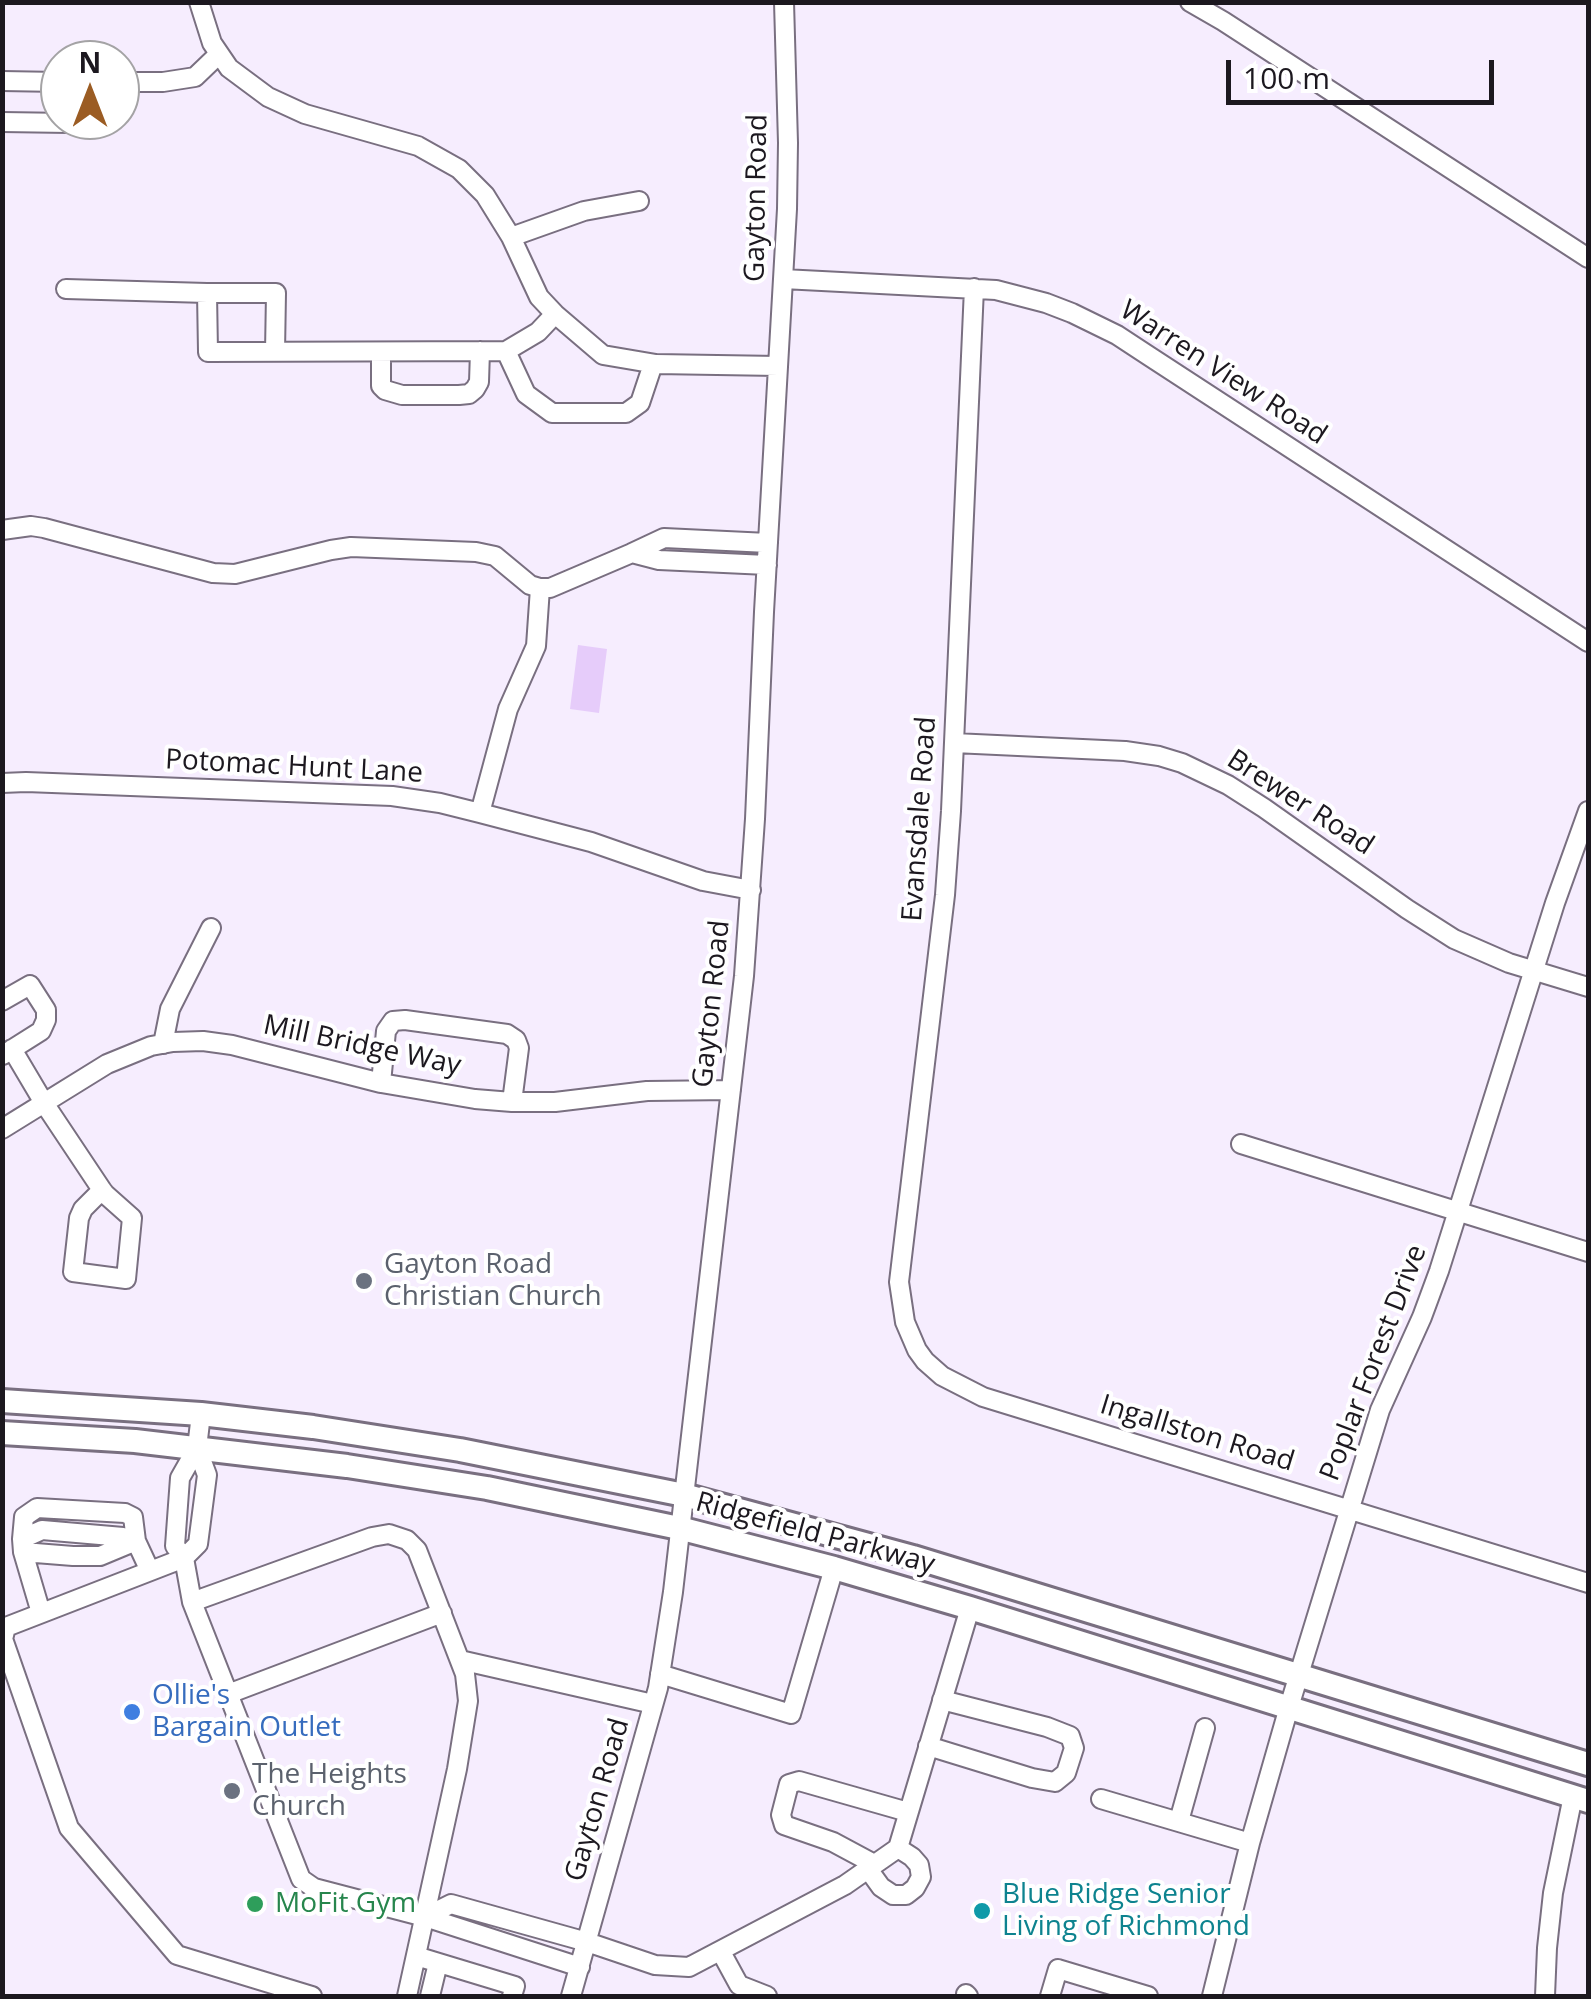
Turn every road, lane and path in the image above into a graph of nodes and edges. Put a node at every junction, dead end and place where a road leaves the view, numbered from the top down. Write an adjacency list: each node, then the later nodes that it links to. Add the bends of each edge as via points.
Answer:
1 (198, 2): 4 (street)
2 (784, 2): 13 (street, Gayton Road)
3 (1190, 2): 12 (street)
4 (219, 54): 7 (street, via 195,78); 11 (street, via 244,81 284,106 448,161 485,195)
5 (2, 81): 6 (street)
6 (40, 82)
7 (140, 82)
8 (2, 122): 9 (street)
9 (40, 122)
10 (639, 201): 11 (street, via 584,210)
11 (512, 237): 17 (street, via 539,297)
12 (1588, 258)
13 (783, 279): 15 (street, Warren View Road); 23 (street, Gayton Road)
14 (66, 288): 16 (street)
15 (974, 288): 29 (street, Warren View Road, via 1046,302 1116,336); 30 (street, Evansdale Road)
16 (207, 293): 18 (street, via 208,352); 18 (street, via 276,293)
17 (555, 314): 21 (street); 22 (street, via 603,355)
18 (275, 352): 19 (street)
19 (381, 352): 20 (street); 20 (street, via 380,379 386,390 402,395 469,394 479,382)
20 (480, 352): 21 (street)
21 (506, 352): 22 (street, via 526,394 552,412 626,413 640,404)
22 (652, 364): 23 (street)
23 (778, 366): 25 (street, Gayton Road)
24 (2, 530): 28 (street, via 44,528 212,573 236,574 351,547 476,552 496,556)
25 (768, 543): 26 (street, via 664,538); 27 (street, Gayton Road)
26 (632, 554): 27 (street); 28 (street)
27 (767, 565): 34 (street, Gayton Road)
28 (540, 588): 33 (street, via 536,646 508,710)
29 (1588, 642)
30 (954, 743): 36 (street, Brewer Road, via 1125,751 1182,763 1264,808 1454,939); 50 (street, Evansdale Road, via 944,895 899,1282)
31 (2, 783): 33 (street, Potomac Hunt Lane, via 392,796)
32 (1588, 811): 36 (street, Poplar Forest Drive)
33 (480, 813): 34 (street, Potomac Hunt Lane, via 592,842 704,882)
34 (751, 890): 42 (street, Gayton Road)
35 (211, 928): 39 (street, via 170,1009)
36 (1534, 972): 37 (street, Brewer Road); 48 (street, Poplar Forest Drive)
37 (1588, 987)
38 (2, 1002): 40 (street, via 30,985 46,1010 41,1031)
39 (164, 1044): 41 (street, Mill Bridge Way, via 232,1045); 44 (street, Mill Bridge Way, via 107,1064)
40 (7, 1052): 44 (street)
41 (382, 1084): 43 (street, Mill Bridge Way); 43 (street, via 392,1021 508,1034 520,1048)
42 (731, 1090): 43 (street, Mill Bridge Way); 55 (street, Gayton Road)
43 (512, 1102)
44 (44, 1103): 45 (street, Mill Bridge Way); 47 (street)
45 (2, 1128)
46 (1241, 1144): 48 (street)
47 (102, 1190): 47 (street, via 132,1218 126,1279 73,1272 79,1218)
48 (1458, 1211): 49 (street); 56 (street, Poplar Forest Drive, via 1422,1317 1380,1410)
49 (1588, 1252)
50 (917, 1350): 56 (street, Ingallston Road, via 942,1376 983,1397)
51 (2, 1400): 52 (main road, Ridgefield Parkway)
52 (201, 1414): 54 (street); 55 (main road, Ridgefield Parkway, via 442,1447)
53 (2, 1433): 54 (main road, Ridgefield Parkway)
54 (198, 1448): 57 (main road, Ridgefield Parkway, via 487,1488); 60 (street, via 207,1475 198,1544); 60 (street, via 180,1478 175,1546)
55 (684, 1495): 57 (street, Gayton Road); 70 (main road, Ridgefield Parkway, via 913,1556)
56 (1349, 1510): 63 (street, Ingallston Road); 70 (street, Poplar Forest Drive)
57 (679, 1528): 61 (main road, Ridgefield Parkway); 69 (street, Gayton Road)
58 (136, 1541): 59 (street, via 100,1556); 59 (street, via 133,1517 125,1513 37,1508 24,1517); 62 (street)
59 (22, 1545): 66 (street)
60 (184, 1558): 62 (street); 64 (street)
61 (834, 1568): 65 (main road, Ridgefield Parkway); 69 (street, via 791,1714)
62 (150, 1571): 66 (street)
63 (1588, 1584)
64 (192, 1602): 67 (street, via 389,1534 417,1550); 71 (street)
65 (970, 1608): 72 (street); 74 (main road, Ridgefield Parkway)
66 (40, 1614): 91 (street, via 6,1626 3,1639 69,1828 178,1955)
67 (442, 1614): 68 (street); 71 (street)
68 (460, 1660): 73 (street); 85 (street, via 468,1701)
69 (660, 1674): 73 (street, Gayton Road)
70 (1299, 1675): 74 (street, Poplar Forest Drive); 77 (main road, Ridgefield Parkway)
71 (228, 1694): 85 (street, via 301,1879)
72 (942, 1700): 76 (street); 76 (street, via 1070,1736 1074,1748 1066,1773 1055,1782)
73 (653, 1704): 86 (street, Gayton Road)
74 (1289, 1707): 78 (main road, Ridgefield Parkway); 82 (street, Poplar Forest Drive)
75 (1205, 1728): 81 (street)
76 (928, 1746): 80 (street)
77 (1588, 1764)
78 (1581, 1798): 100 (street, via 1553,1894)
79 (1102, 1799): 81 (street)
80 (908, 1812): 83 (street); 84 (street, via 789,1784 784,1825 834,1842)
81 (1179, 1822): 82 (street)
82 (1250, 1843): 99 (street, Poplar Forest Drive)
83 (898, 1848): 84 (street); 84 (street, via 919,1865 921,1878 906,1895 880,1887)
84 (871, 1866): 87 (street)
85 (425, 1918): 86 (street, via 451,1904); 88 (street); 90 (street)
86 (587, 1942): 87 (street, via 674,1968); 90 (street, Gayton Road)
87 (721, 1952): 96 (street, via 738,1986)
88 (416, 1956): 89 (street); 92 (street)
89 (438, 1963): 93 (street); 94 (street, via 515,1986)
90 (580, 1967): 95 (street, Gayton Road)
91 (312, 1996)
92 (407, 1996)
93 (430, 1996)
94 (512, 1996)
95 (571, 1996)
96 (767, 1996)
97 (1050, 1996): 98 (street, via 1058,1969)
98 (1148, 1996)
99 (1212, 1996)
100 (1545, 1996)

